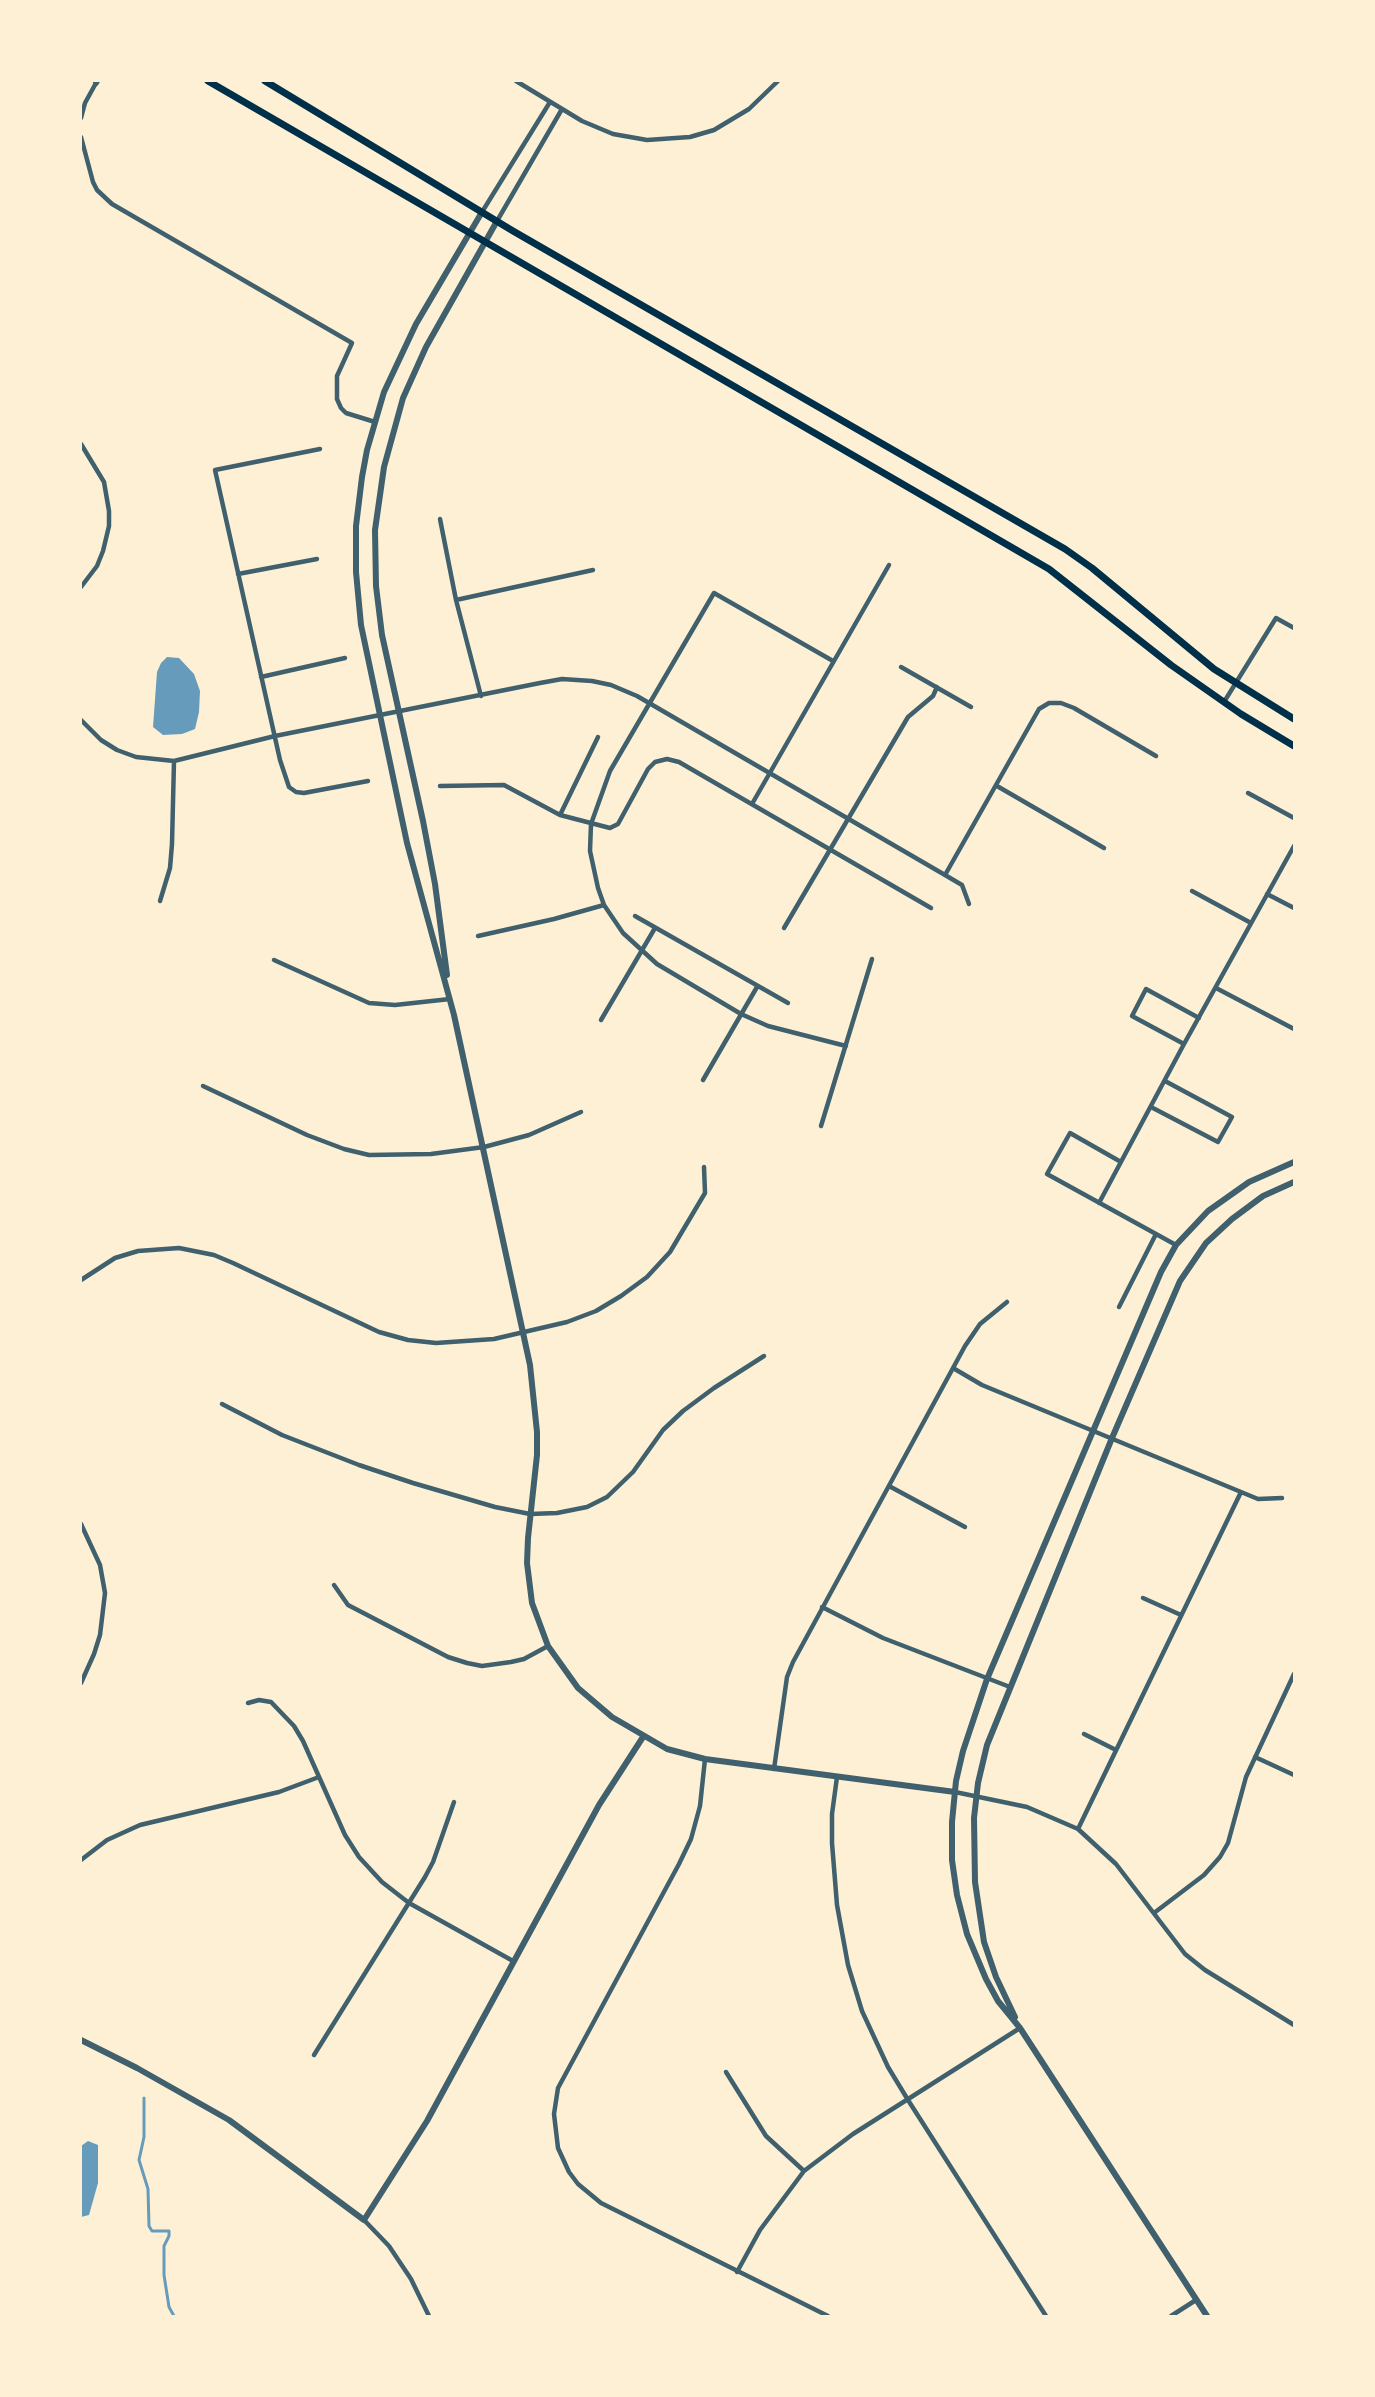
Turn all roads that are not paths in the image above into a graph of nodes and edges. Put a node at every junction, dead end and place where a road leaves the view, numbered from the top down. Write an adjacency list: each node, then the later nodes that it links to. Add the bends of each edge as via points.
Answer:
1 (208, 81): 12 (main road)
2 (265, 81): 10 (main road)
3 (516, 81): 6 (street)
4 (778, 81): 7 (street, via 736,119 690,137 624,137)
5 (97, 82): 8 (street)
6 (550, 102): 7 (street); 10 (street)
7 (562, 109): 11 (street)
8 (81, 118)
9 (81, 139): 14 (street, via 93,182 112,204 352,344 337,376 338,405 346,413)
10 (482, 212): 11 (main road); 12 (street)
11 (497, 221): 13 (street); 29 (main road, via 1065,549)
12 (470, 234): 13 (main road); 14 (street, via 397,362)
13 (485, 243): 32 (main road, via 1049,569); 35 (street, via 409,383 384,467 375,530 376,586)
14 (375, 422): 36 (street, via 359,502 356,572 361,625)
15 (81, 444): 22 (street, via 104,482 110,511 104,551)
16 (320, 448): 21 (street, via 215,470)
17 (440, 519): 23 (street)
18 (316, 560): 21 (street)
19 (889, 565): 26 (street)
20 (594, 570): 23 (street)
21 (238, 574): 28 (street)
22 (82, 585)
23 (456, 600): 31 (street)
24 (1294, 628): 29 (street, via 1276,618)
25 (345, 658): 28 (street)
26 (833, 661): 33 (street, via 714,593); 44 (street)
27 (902, 667): 30 (street)
28 (261, 677): 39 (street)
29 (1235, 683): 32 (street); 37 (main road)
30 (937, 687): 34 (street); 51 (street, via 933,696 908,717)
31 (481, 696): 33 (street, via 540,683 576,680 611,685); 35 (street)
32 (1224, 702): 41 (main road)
33 (650, 703): 44 (street); 53 (street, via 610,771)
34 (971, 707)
35 (399, 712): 36 (street); 75 (street, via 435,884)
36 (380, 716): 39 (street); 75 (street, via 407,843)
37 (1294, 719)
38 (81, 720): 43 (street, via 88,730 117,750 136,757)
39 (275, 736): 43 (street); 45 (street, via 285,778 296,792)
40 (598, 737): 50 (street)
41 (1294, 746)
42 (1156, 756): 47 (street, via 1074,708 1049,703 1039,709)
43 (174, 761): 60 (street, via 170,868)
44 (770, 772): 49 (street); 51 (street)
45 (368, 781)
46 (440, 786): 50 (street, via 504,785)
47 (997, 786): 55 (street); 57 (street)
48 (1248, 793): 52 (street)
49 (752, 804): 53 (street, via 667,759 648,769 618,824 610,828); 56 (street)
50 (560, 815): 53 (street)
51 (847, 818): 56 (street); 57 (street)
52 (1294, 818)
53 (591, 825): 62 (street, via 590,850)
54 (1294, 846): 59 (street)
55 (1104, 848)
56 (829, 849): 63 (street); 68 (street)
57 (945, 875): 61 (street, via 962,885)
58 (1192, 891): 66 (street)
59 (1267, 894): 64 (street); 66 (street)
60 (160, 901)
61 (969, 904)
62 (604, 905): 69 (street); 70 (street)
63 (932, 908)
64 (1294, 908)
65 (635, 916): 67 (street)
66 (1251, 923): 74 (street)
67 (655, 928): 70 (street); 73 (street)
68 (784, 928)
69 (478, 936)
70 (641, 951): 77 (street); 79 (street)
71 (872, 959): 82 (street)
72 (274, 960): 75 (street, via 369,1003 395,1005)
73 (757, 987): 76 (street); 77 (street)
74 (1216, 988): 78 (street); 80 (street)
75 (450, 999): 89 (street)
76 (788, 1004)
77 (741, 1014): 82 (street, via 768,1026); 83 (street)
78 (1199, 1018): 81 (street); 81 (street, via 1146,989 1132,1016)
79 (601, 1020)
80 (1294, 1029)
81 (1184, 1044): 84 (street)
82 (846, 1046): 88 (street)
83 (704, 1080)
84 (1165, 1081): 86 (street); 86 (street, via 1232,1116 1218,1142)
85 (203, 1086): 89 (street, via 307,1135 369,1155)
86 (1151, 1107): 90 (street)
87 (581, 1112): 89 (street, via 529,1135)
88 (821, 1126)
89 (484, 1147): 100 (street)
90 (1121, 1162): 94 (street); 94 (street, via 1070,1133 1047,1174)
91 (1294, 1162): 96 (street, via 1235,1191 1208,1211)
92 (704, 1167): 100 (street, via 705,1193 670,1252 647,1277 596,1311)
93 (1294, 1182): 105 (street, via 1248,1206 1197,1254 1180,1281)
94 (1099, 1203): 95 (street)
95 (1156, 1234): 96 (street); 99 (street)
96 (1176, 1245): 104 (street, via 1149,1296)
97 (81, 1280): 100 (street, via 105,1264 138,1251 179,1248 214,1255 365,1327 394,1336 436,1343 494,1339)
98 (1007, 1302): 102 (street, via 980,1324)
99 (1119, 1307)
100 (524, 1332): 109 (street, via 537,1432)
101 (764, 1356): 109 (street, via 683,1411 607,1497 572,1512)
102 (953, 1368): 104 (street, via 982,1385); 106 (street)
103 (222, 1404): 109 (street, via 282,1435 359,1465 475,1502)
104 (1092, 1430): 105 (street); 118 (street)
105 (1112, 1438): 107 (street); 120 (street)
106 (889, 1486): 111 (street); 114 (street)
107 (1241, 1492): 108 (street, via 1258,1499); 115 (street)
108 (1282, 1498)
109 (530, 1514): 116 (street, via 528,1583)
110 (81, 1524): 119 (street, via 100,1565 105,1593 100,1635)
111 (965, 1527)
112 (334, 1585): 116 (street, via 348,1605 467,1663 482,1666 511,1662)
113 (1143, 1598): 115 (street)
114 (822, 1607): 118 (street, via 880,1637); 127 (street, via 787,1677)
115 (1181, 1615): 124 (street)
116 (548, 1646): 123 (street, via 589,1699)
117 (1294, 1674): 125 (street)
118 (987, 1679): 120 (street); 131 (street, via 963,1750)
119 (81, 1683)
120 (1010, 1687): 132 (street, via 987,1745)
121 (248, 1702): 129 (street, via 271,1702 284,1713 303,1741)
122 (1084, 1734): 124 (street)
123 (643, 1737): 126 (street); 138 (street, via 599,1805)
124 (1116, 1750): 134 (street)
125 (1255, 1757): 128 (street); 137 (street, via 1240,1791 1233,1832 1220,1857 1204,1875)
126 (705, 1760): 127 (street); 147 (street, via 700,1806 691,1839 563,2076 556,2095 554,2123 562,2160 592,2197)
127 (774, 1769): 130 (street)
128 (1294, 1775)
129 (319, 1777): 135 (street, via 279,1792 140,1825 107,1840); 136 (street, via 359,1857)
130 (837, 1778): 131 (street); 144 (street, via 832,1852 848,1965 869,2029)
131 (955, 1792): 132 (street); 140 (street, via 952,1860 961,1916 986,1979)
132 (977, 1797): 134 (street, via 1027,1807); 140 (street, via 974,1863 984,1942)
133 (454, 1802): 136 (street, via 433,1862)
134 (1078, 1829): 137 (street, via 1116,1864)
135 (81, 1860)
136 (409, 1903): 138 (street); 142 (street)
137 (1154, 1913): 139 (street, via 1175,1944 1195,1963)
138 (513, 1960): 146 (street, via 427,2121)
139 (1294, 2025)
140 (1020, 2028): 144 (street); 148 (street)
141 (81, 2040): 146 (street, via 229,2120)
142 (314, 2055)
143 (726, 2072): 145 (street, via 766,2136)
144 (908, 2100): 145 (street); 151 (street)
145 (804, 2171): 147 (street, via 765,2223)
146 (364, 2220): 149 (street, via 389,2246)
147 (737, 2272): 150 (street)
148 (1196, 2300): 152 (street); 153 (street)
149 (429, 2316)
150 (828, 2316)
151 (1046, 2316)
152 (1171, 2316)
153 (1207, 2316)

